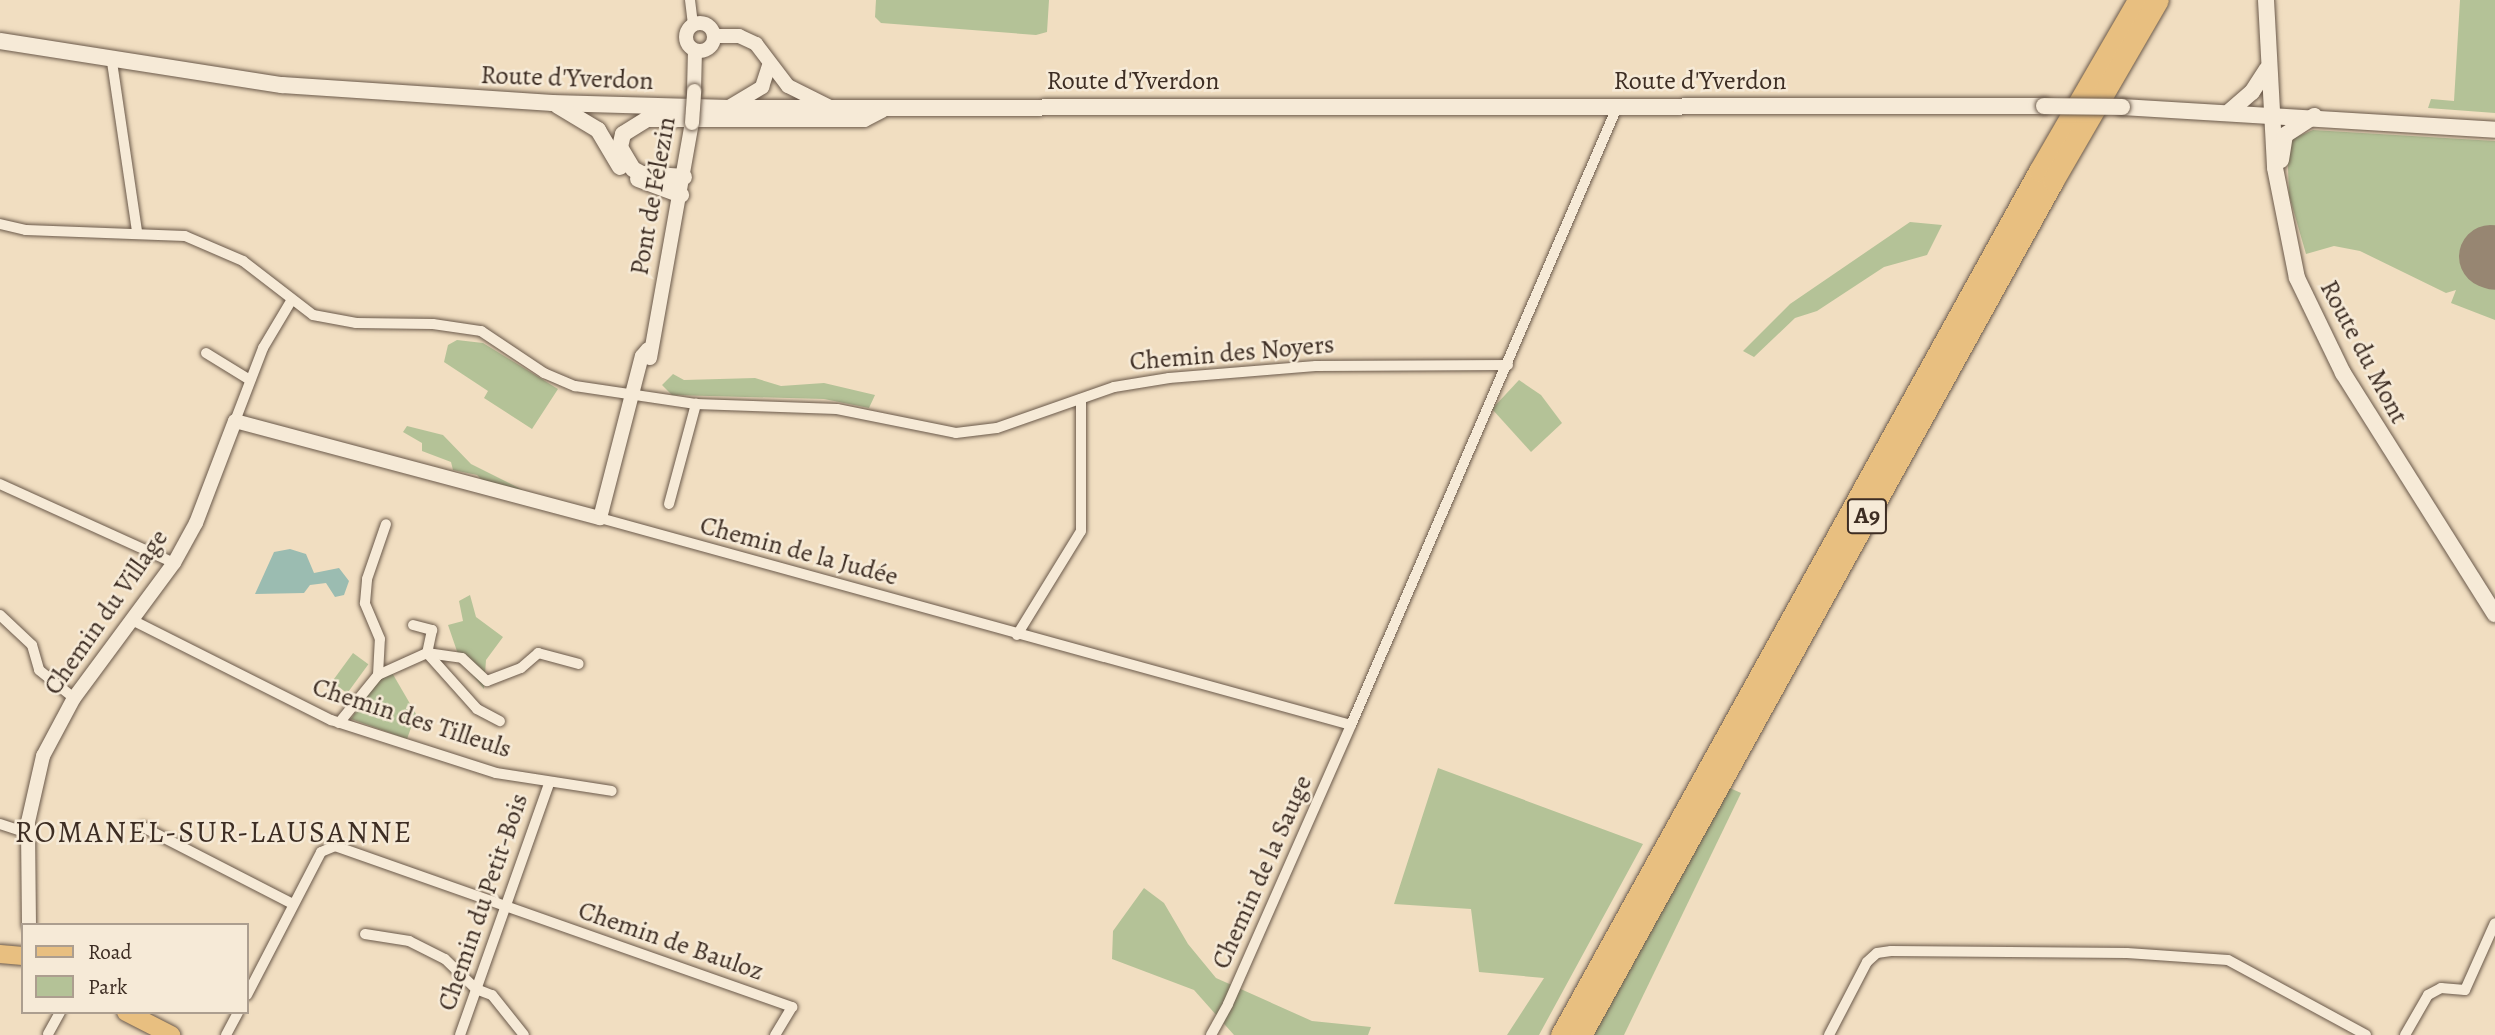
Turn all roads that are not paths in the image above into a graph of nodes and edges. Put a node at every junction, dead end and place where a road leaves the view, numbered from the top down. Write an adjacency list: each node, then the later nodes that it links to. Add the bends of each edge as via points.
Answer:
1 (690, 0): 5 (street)
2 (2138, 0): 76 (highway, A9, via 2013,216)
3 (2158, 0): 77 (highway, A9, via 2053,181)
4 (2266, 0): 11 (main road, Route du Mont)
5 (694, 24): 6 (street, via 707,25); 8 (street, via 685,36)
6 (714, 36): 8 (street, via 709,49); 10 (street, via 747,39 756,44)
7 (0, 41): 9 (main road, Route d'Yverdon)
8 (695, 51): 21 (street, Pont de Félezin, bridge)
9 (112, 62): 12 (main road, Route d'Yverdon, via 282,85); 25 (street)
10 (769, 65): 14 (street, via 800,94); 16 (street, via 762,87)
11 (2268, 66): 17 (main road, via 2252,92); 18 (main road, Route du Mont)
12 (552, 103): 16 (main road, Route d'Yverdon); 22 (main road, via 598,130 621,168 632,176)
13 (1618, 105): 15 (main road, Route d'Yverdon); 17 (main road, Route d'Yverdon, bridge); 28 (street, Chemin de la Sauge)
14 (832, 107): 15 (main road, Route d'Yverdon); 16 (main road, Route d'Yverdon)
15 (886, 107): 21 (main road, via 864,119 647,119 623,134 620,147 632,169)
16 (729, 108)
17 (2230, 111): 18 (main road, Route d'Yverdon)
18 (2270, 113): 19 (main road, Route d'Yverdon); 23 (main road, Route du Mont)
19 (2314, 116): 20 (main road, Route d'Yverdon); 23 (main road, via 2285,135)
20 (2495, 130)
21 (684, 177): 22 (street, Pont de Félezin)
22 (681, 195): 30 (street, Pont de Félezin, via 645,380)
23 (2279, 197): 39 (main road, Route du Mont, via 2297,278 2327,347)
24 (0, 224): 25 (street, Chemin des Noyers, via 26,230)
25 (136, 232): 26 (street, Chemin des Noyers, via 185,236 214,246 243,261)
26 (291, 302): 29 (street, Chemin du Village); 30 (street, Chemin des Noyers, via 330,320 481,331 562,382)
27 (206, 353): 29 (street)
28 (1508, 365): 31 (street, Chemin des Noyers, via 1255,370 1125,384); 50 (street, Chemin de la Sauge)
29 (250, 380): 33 (street, Chemin du Village)
30 (634, 397): 32 (street, Chemin des Noyers); 36 (street, Pont de Félezin)
31 (1081, 399): 32 (street, Chemin des Noyers, via 997,428 956,433 837,409); 43 (street, via 1081,531)
32 (696, 404): 35 (street)
33 (236, 421): 36 (street, Chemin de la Judée); 38 (street, Chemin du Village, via 196,523)
34 (0, 485): 38 (street)
35 (669, 504)
36 (600, 518): 43 (street, Chemin de la Judée)
37 (386, 524): 46 (street, via 367,579 365,603 380,639)
38 (174, 564): 41 (street, Chemin du Village)
39 (2495, 614)
40 (0, 615): 47 (street, via 33,645 39,670)
41 (132, 620): 47 (street, Chemin du Village); 49 (street, Chemin des Tilleuls, via 183,650)
42 (412, 625): 44 (street, via 432,630)
43 (1017, 635): 50 (street, Chemin de la Judée)
44 (427, 653): 45 (street, via 454,655 493,681 521,668 538,653); 46 (street); 48 (street, via 477,709)
45 (579, 664)
46 (378, 676): 49 (street)
47 (74, 698): 55 (street, Chemin du Village, via 43,756)
48 (500, 721)
49 (339, 723): 51 (street, Chemin des Tilleuls, via 479,768)
50 (1351, 725): 75 (street, Chemin de la Sauge, via 1228,1004)
51 (549, 783): 52 (street, Chemin des Tilleuls); 57 (street, Chemin du Petit-Bois)
52 (612, 791)
53 (0, 824): 55 (street)
54 (143, 827): 56 (street)
55 (27, 833): 58 (street, Chemin du Village)
56 (293, 904): 57 (street, via 321,852 335,846); 64 (street)
57 (504, 907): 63 (street, Chemin du Petit-Bois); 74 (street, Chemin de Bauloz, via 792,1007)
58 (29, 923)
59 (2495, 923): 79 (street, via 2465,990 2441,988 2428,995)
60 (365, 934): 63 (street, via 410,941 431,951)
61 (0, 954): 62 (main road)
62 (21, 956)
63 (476, 989): 72 (street, Chemin du Petit-Bois); 73 (street, via 492,995)
64 (248, 993)
65 (59, 1014): 69 (street)
66 (130, 1014): 70 (main road)
67 (237, 1014): 71 (street)
68 (2362, 1032): 78 (street, via 2228,960 2127,953 1891,951 1877,953 1867,962)
69 (48, 1034)
70 (171, 1035)
71 (226, 1035)
72 (460, 1035)
73 (524, 1035)
74 (775, 1035)
75 (1210, 1035)
76 (1561, 1035)
77 (1581, 1035)
78 (1829, 1035)
79 (2406, 1035)

